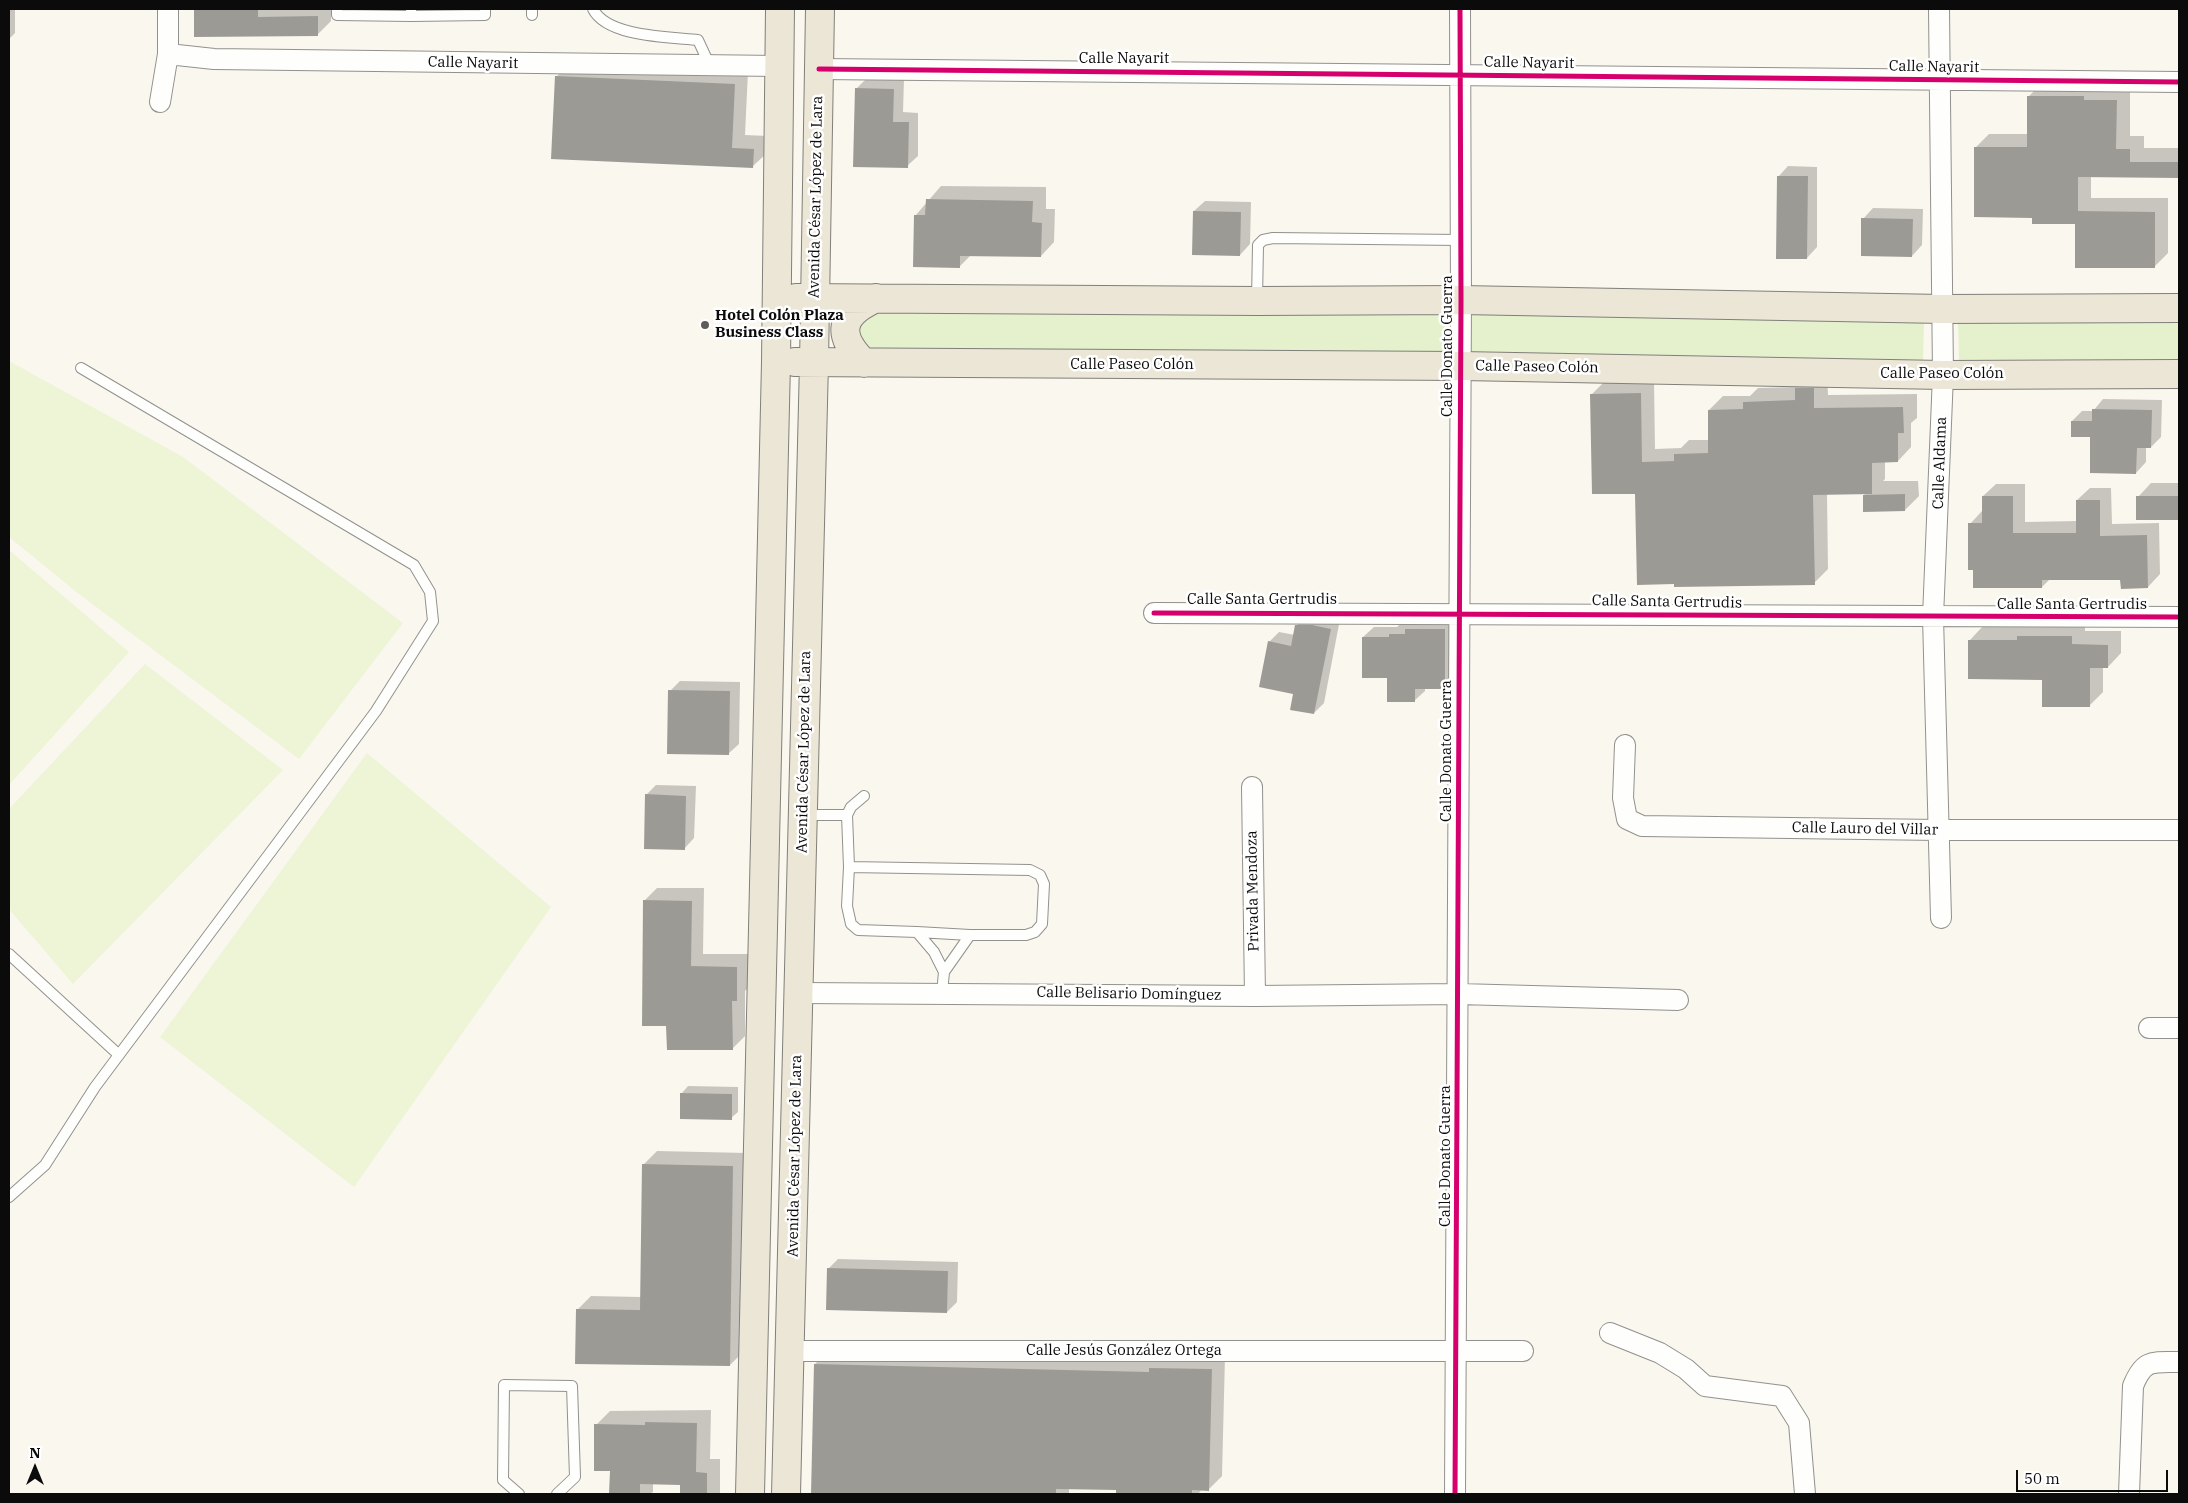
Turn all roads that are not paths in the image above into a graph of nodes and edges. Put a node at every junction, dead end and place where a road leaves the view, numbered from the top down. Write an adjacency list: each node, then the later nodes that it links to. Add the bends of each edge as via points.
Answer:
1 (168, 9): 10 (street)
2 (337, 9): 9 (lane, via 337,14)
3 (485, 9): 9 (lane, via 485,15)
4 (593, 9): 11 (lane, via 597,17 631,32 698,40)
5 (780, 9): 12 (main road)
6 (820, 9): 13 (main road, Avenida César López de Lara)
7 (1460, 9): 14 (street, Calle Donato Guerra)
8 (1939, 9): 15 (street, Calle Aldama)
9 (411, 12)
10 (168, 54): 11 (street, Calle Nayarit, via 224,59); 17 (street)
11 (710, 66): 12 (street, Calle Nayarit)
12 (778, 66): 19 (main road)
13 (818, 69): 14 (street, Calle Nayarit); 20 (main road, Avenida César López de Lara)
14 (1459, 74): 15 (street, Calle Nayarit); 18 (street, Calle Donato Guerra)
15 (1939, 79): 16 (street, Calle Nayarit); 25 (street, Calle Aldama)
16 (2179, 82)
17 (160, 102)
18 (1461, 240): 22 (street, Calle Donato Guerra); 23 (lane, via 1263,240 1258,245)
19 (777, 298): 20 (main road); 26 (main road)
20 (814, 298): 21 (main road); 27 (main road, Avenida César López de Lara)
21 (876, 298): 23 (main road); 28 (main road, via 854,311 846,323 849,346)
22 (1462, 300): 23 (main road); 25 (main road); 29 (street, Calle Donato Guerra)
23 (1257, 301)
24 (2179, 308): 25 (main road)
25 (1943, 309): 32 (street, Calle Aldama)
26 (776, 362): 27 (main road, Calle Paseo Colón); 66 (main road)
27 (814, 363): 28 (main road, Calle Paseo Colón); 40 (main road, Avenida César López de Lara)
28 (864, 363): 29 (main road, Calle Paseo Colón)
29 (1461, 366): 32 (main road, Calle Paseo Colón); 34 (street, Calle Donato Guerra)
30 (81, 368): 57 (lane, via 414,565 430,592 432,621 376,711)
31 (2179, 374): 32 (main road, Calle Paseo Colón)
32 (1943, 375): 35 (street, Calle Aldama)
33 (1154, 613): 34 (street, Calle Santa Gertrudis)
34 (1459, 613): 35 (street, Calle Santa Gertrudis); 52 (street, Calle Donato Guerra)
35 (1933, 617): 36 (street, Calle Santa Gertrudis); 42 (street, Calle Aldama)
36 (2179, 617)
37 (1625, 745): 42 (street, Calle Lauro del Villar, via 1623,798 1627,820 1642,826)
38 (1252, 787): 53 (street, Privada Mendoza)
39 (864, 796): 41 (lane)
40 (803, 815): 41 (lane); 50 (main road, Avenida César López de Lara)
41 (847, 815): 44 (lane)
42 (1939, 830): 43 (street, Calle Lauro del Villar); 45 (street, Calle Aldama)
43 (2179, 830)
44 (849, 867): 46 (lane, via 851,924 858,930); 47 (lane, via 1030,870 1040,875 1044,884 1042,924 1035,932 1026,935)
45 (1941, 918)
46 (917, 932): 47 (lane); 49 (lane, via 934,952)
47 (970, 935): 49 (lane)
48 (9, 954): 57 (lane)
49 (944, 972): 51 (lane)
50 (799, 993): 51 (street, Calle Belisario Domínguez); 60 (main road, Avenida César López de Lara)
51 (942, 993): 53 (street, Calle Belisario Domínguez)
52 (1459, 994): 53 (street, Calle Belisario Domínguez); 54 (street, Calle Belisario Domínguez); 62 (street, Calle Donato Guerra)
53 (1255, 996)
54 (1678, 1000)
55 (2149, 1028): 56 (street)
56 (2179, 1028)
57 (119, 1055): 58 (lane, via 45,1165)
58 (9, 1197)
59 (1610, 1333): 69 (street, via 1660,1353 1686,1369 1704,1386 1782,1396 1799,1423)
60 (790, 1351): 62 (street, Calle Jesús González Ortega); 67 (main road, Avenida César López de Lara)
61 (1523, 1351): 62 (street, Calle Jesús González Ortega)
62 (1457, 1352): 68 (street, Calle Donato Guerra)
63 (2179, 1362): 70 (street, via 2153,1362 2139,1370 2133,1386)
64 (519, 1494): 65 (lane, via 503,1480 504,1385 572,1386 574,1477)
65 (557, 1494)
66 (750, 1494)
67 (786, 1494)
68 (1455, 1494)
69 (1805, 1494)
70 (2129, 1494)

